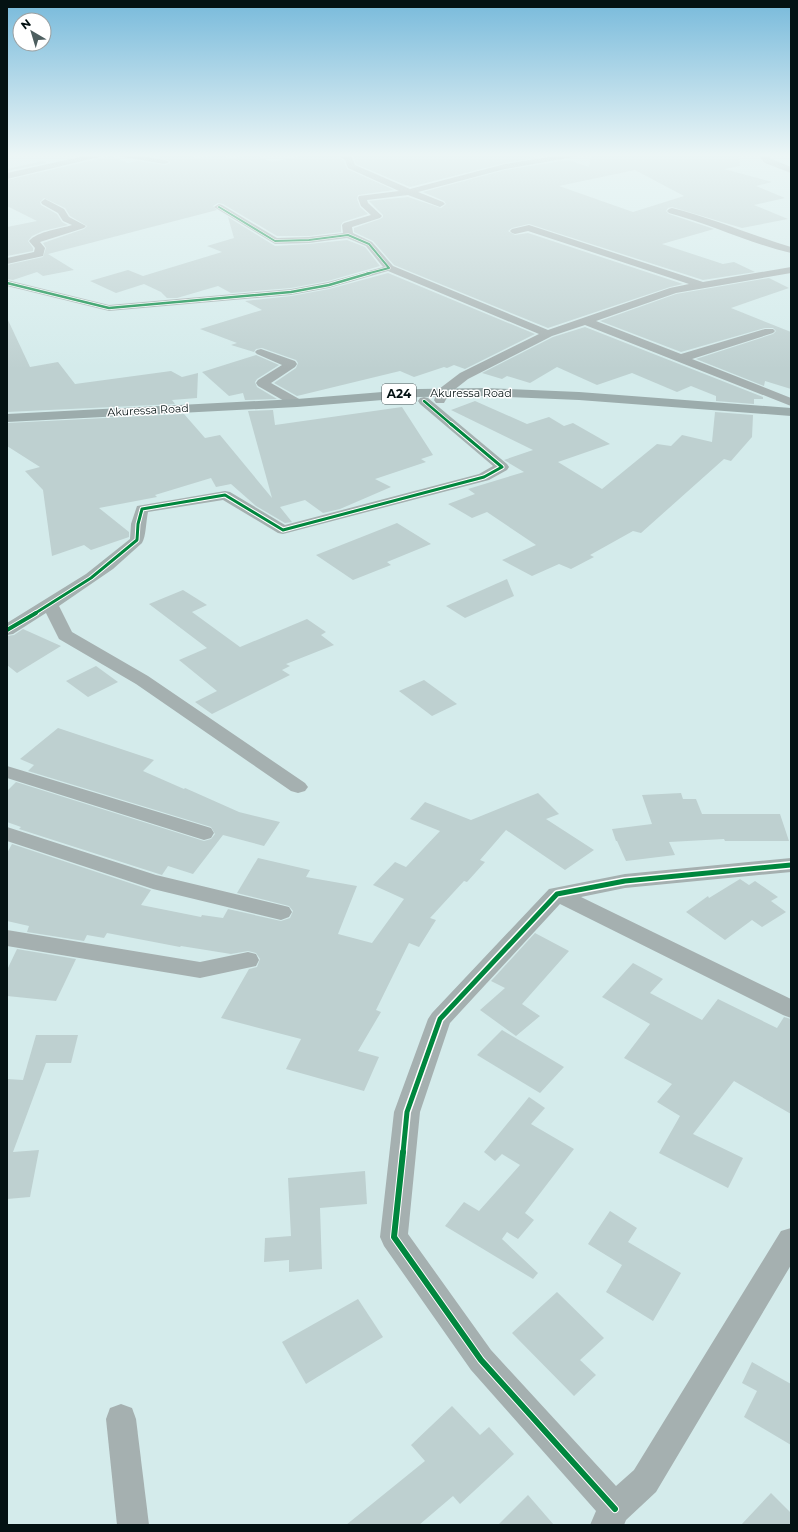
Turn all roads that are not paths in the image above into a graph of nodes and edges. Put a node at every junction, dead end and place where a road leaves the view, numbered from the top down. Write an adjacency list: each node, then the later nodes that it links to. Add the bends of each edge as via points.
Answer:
1 (79, 226): 8 (street, via 34,241 40,248 39,254)
2 (251, 226): 6 (street, via 275,241)
3 (347, 226): 6 (street)
4 (719, 226): 7 (street)
5 (515, 231): 12 (street, via 529,228)
6 (348, 235): 9 (street, via 369,244)
7 (791, 250)
8 (7, 261)
9 (389, 268): 11 (street, via 329,285 292,292 109,308); 15 (street)
10 (791, 270): 12 (street)
11 (7, 283)
12 (701, 285): 13 (street, via 674,290)
13 (586, 321): 15 (street); 17 (street)
14 (769, 331): 17 (street)
15 (548, 334): 18 (street, via 464,376)
16 (261, 352): 21 (street, via 291,364 262,383)
17 (682, 358): 20 (street)
18 (441, 396): 19 (highway, Akuressa Road / A24); 21 (highway, Akuressa Road / A24, via 390,395); 22 (highway, Akuressa Road / A24, via 485,392 558,395); 24 (highway, Akuressa Road / A24)
19 (424, 401): 25 (highway, Akuressa Road / A24); 26 (street, via 502,467 484,478 283,530 225,495 142,508 137,540 120,557)
20 (791, 402)
21 (297, 403): 23 (highway, Akuressa Road / A24)
22 (791, 412)
23 (7, 418)
24 (791, 419)
25 (7, 426)
26 (50, 604): 27 (street); 29 (street, via 65,635 142,680)
27 (7, 630)
28 (7, 772): 30 (street)
29 (298, 787)
30 (204, 833)
31 (7, 834): 34 (street, via 153,882)
32 (791, 865): 33 (street, via 625,881)
33 (557, 894): 37 (street); 40 (street, via 440,1019 407,1112 394,1237 481,1360)
34 (281, 912)
35 (7, 938): 36 (street, via 200,970)
36 (248, 960)
37 (791, 1009)
38 (791, 1240): 40 (street, via 645,1481)
39 (121, 1419): 41 (street)
40 (611, 1517)
41 (133, 1525)

